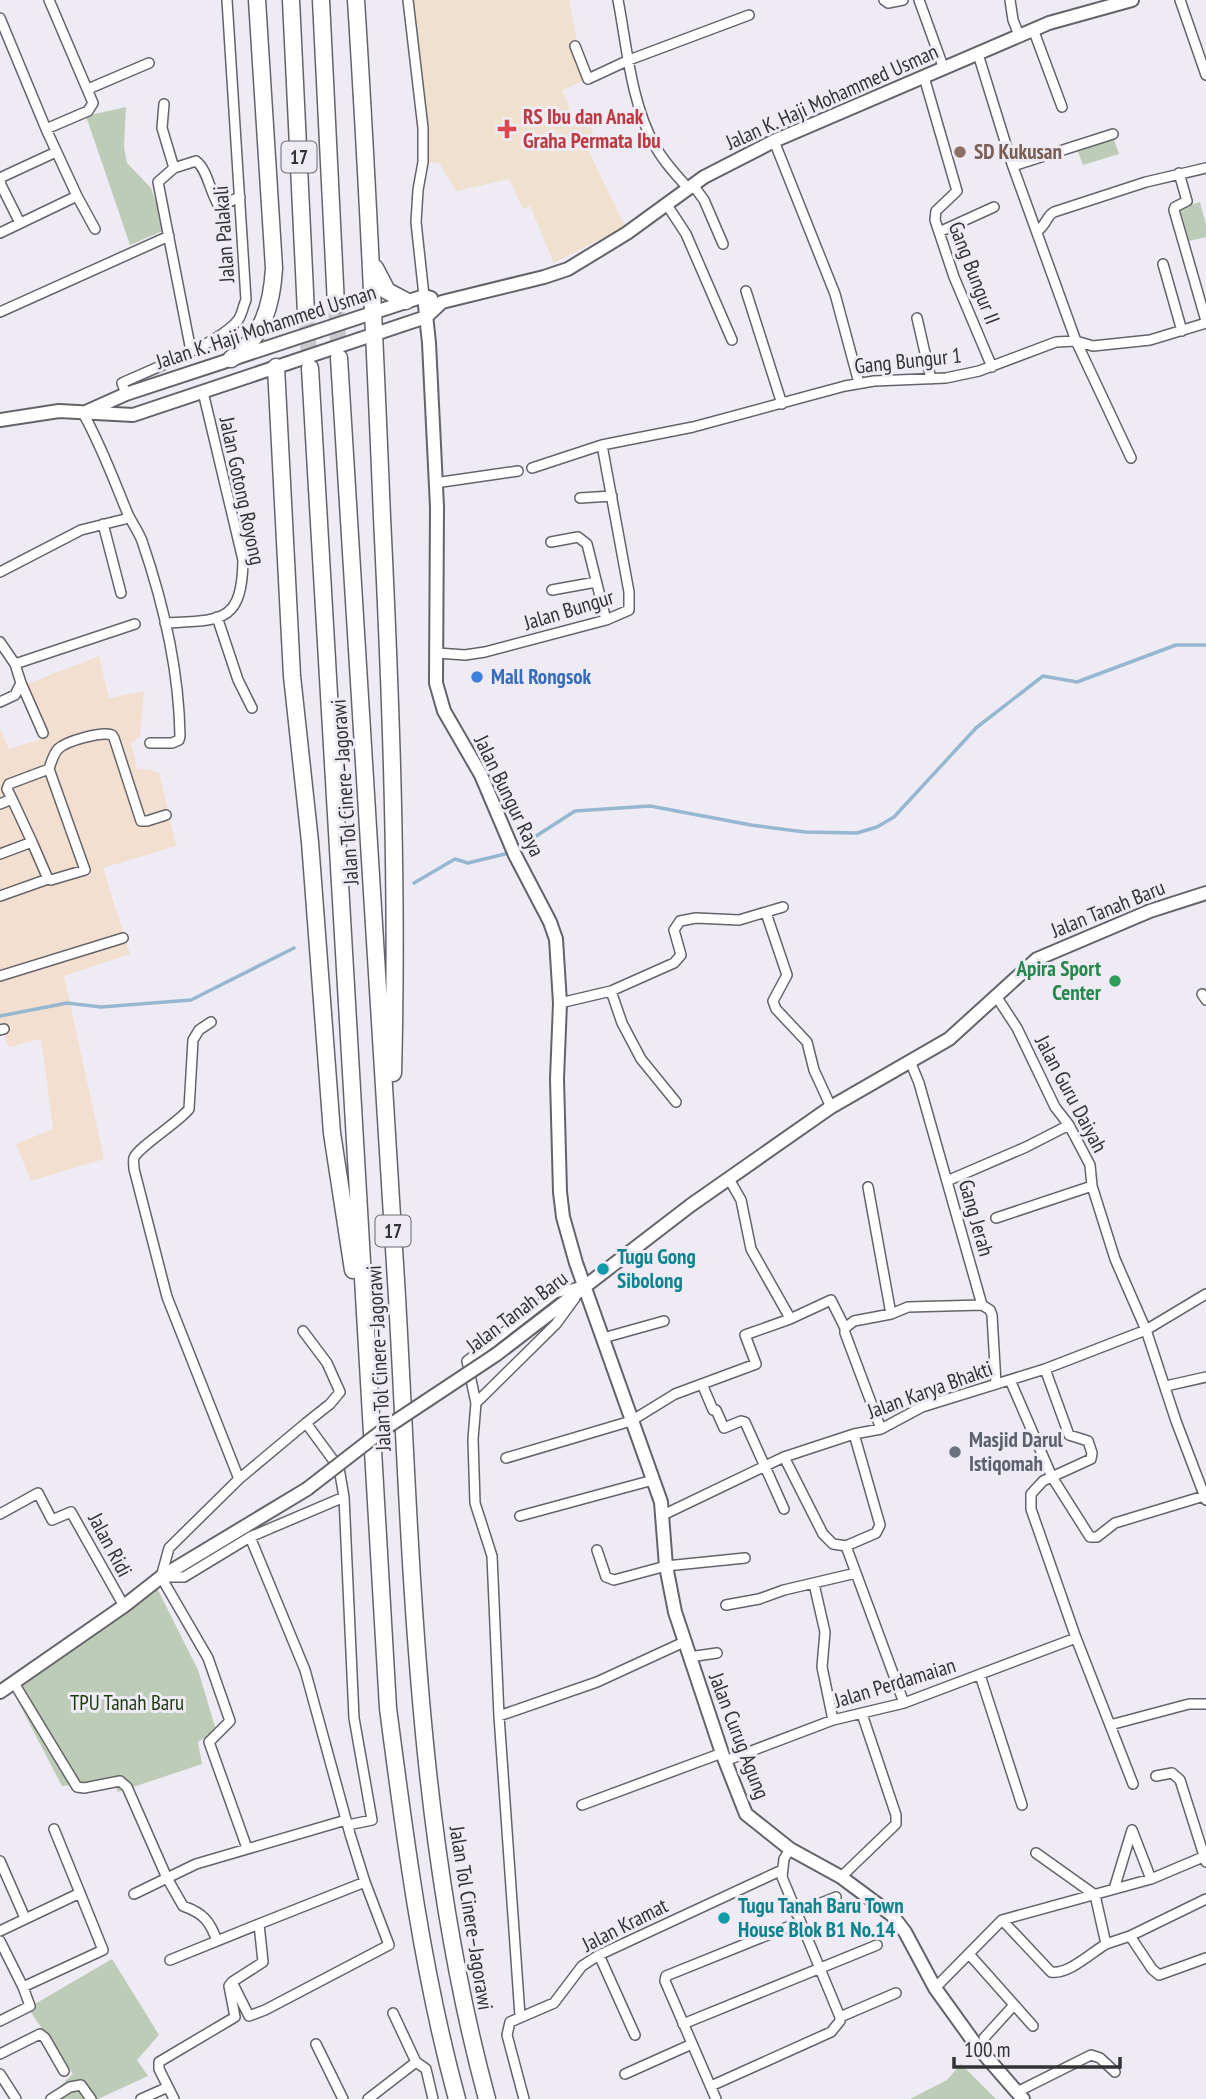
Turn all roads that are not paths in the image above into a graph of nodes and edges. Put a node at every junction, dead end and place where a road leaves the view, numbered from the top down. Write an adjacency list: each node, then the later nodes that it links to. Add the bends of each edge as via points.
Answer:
1 (49, 0): 27 (street)
2 (226, 0): 40 (street, Jalan Palakali)
3 (257, 0): 69 (highway, via 274,268 265,318 254,337)
4 (291, 0): 59 (highway, 17)
5 (321, 0): 56 (highway, 17)
6 (356, 0): 50 (highway)
7 (408, 0): 53 (street, via 423,128 416,222)
8 (618, 0): 22 (street)
9 (884, 0): 10 (street)
10 (903, 0)
11 (919, 0): 24 (street)
12 (1010, 0): 19 (street)
13 (1132, 0): 15 (street, Jalan K. Haji Mohammed Usman)
14 (1180, 0): 25 (street)
15 (1097, 4): 18 (street, Jalan K. Haji Mohammed Usman)
16 (749, 15): 22 (street)
17 (0, 18): 30 (street)
18 (1033, 29): 19 (street, Jalan K. Haji Mohammed Usman); 29 (street)
19 (1019, 35): 21 (street, Jalan K. Haji Mohammed Usman)
20 (575, 46): 22 (street, via 588,79)
21 (978, 54): 24 (street, Jalan K. Haji Mohammed Usman); 34 (street)
22 (629, 60): 38 (street, via 654,145 667,166)
23 (149, 63): 27 (street)
24 (944, 69): 26 (street, Jalan K. Haji Mohammed Usman)
25 (1206, 75)
26 (924, 77): 32 (street, Jalan K. Haji Mohammed Usman); 46 (street, Gang Bungur II, via 957,191 936,211)
27 (88, 89): 30 (street, via 93,103 88,111)
28 (164, 104): 35 (street, via 162,128)
29 (1062, 107)
30 (46, 129): 33 (street)
31 (1113, 134): 34 (street)
32 (774, 141): 38 (street, Jalan K. Haji Mohammed Usman); 74 (street, via 835,294)
33 (56, 152): 39 (street); 43 (street, via 2,177 0,183)
34 (1013, 166): 45 (street)
35 (174, 168): 40 (street, via 199,162 219,206); 48 (street, via 158,182)
36 (1206, 168): 37 (street)
37 (1180, 173): 45 (street, via 1054,212); 62 (street, via 1187,201 1174,209)
38 (691, 186): 41 (street, Jalan K. Haji Mohammed Usman); 49 (street, via 704,200)
39 (76, 196): 43 (street); 44 (street)
40 (240, 197): 67 (street, Jalan Palakali, via 246,300 239,319 228,330)
41 (667, 205): 55 (street, Jalan K. Haji Mohammed Usman, via 568,269); 65 (street, via 691,244)
42 (994, 207): 46 (street)
43 (20, 223): 47 (street)
44 (95, 229)
45 (1038, 231): 66 (street)
46 (939, 232): 71 (street, Gang Bungur II)
47 (0, 233)
48 (169, 236): 58 (street); 67 (street)
49 (723, 244)
50 (371, 252): 54 (highway, via 387,291); 57 (highway)
51 (1163, 264): 63 (street)
52 (746, 291): 77 (street)
53 (424, 296): 54 (street, Jalan K. Haji Mohammed Usman); 55 (street); 60 (street, Jalan Bungur Raya)
54 (406, 301): 57 (street, Jalan K. Haji Mohammed Usman)
55 (442, 302): 60 (street)
56 (336, 305)
57 (373, 311): 64 (highway); 69 (street, Jalan K. Haji Mohammed Usman)
58 (0, 312)
59 (306, 313)
60 (426, 317): 64 (street, Jalan K. Haji Mohammed Usman); 85 (street, Jalan Bungur Raya)
61 (917, 318): 73 (street)
62 (1206, 322): 63 (street, Gang Bungur 1)
63 (1182, 331): 66 (street, Gang Bungur 1, via 1150,341 1093,346)
64 (374, 334): 70 (street, Jalan K. Haji Mohammed Usman); 128 (highway, via 394,790 397,951)
65 (732, 340)
66 (1076, 341): 71 (street, Gang Bungur 1, via 1044,346); 82 (street)
67 (191, 351): 76 (street, Jalan Palakali, via 122,383)
68 (339, 358): 128 (highway, Jalan Tol Cinere–Jagorawi / 17)
69 (231, 359): 76 (street, Jalan K. Haji Mohammed Usman)
70 (276, 367): 75 (street, Jalan K. Haji Mohammed Usman); 144 (highway, via 292,676 332,1133)
71 (992, 367): 73 (street, Gang Bungur 1)
72 (310, 368): 144 (highway, Jalan Tol Cinere–Jagorawi / 17)
73 (930, 379): 74 (street, Gang Bungur 1)
74 (859, 383): 77 (street, Gang Bungur 1)
75 (202, 392): 79 (street, Jalan K. Haji Mohammed Usman); 95 (street, Jalan Gotong Royong, via 243,560 237,603)
76 (126, 394): 78 (street, Jalan K. Haji Mohammed Usman); 79 (street)
77 (782, 404): 81 (street, Gang Bungur 1)
78 (83, 413): 79 (street, Jalan K. Haji Mohammed Usman); 80 (street, Jalan K. Haji Mohammed Usman); 88 (street)
79 (133, 415)
80 (1, 417)
81 (602, 445): 83 (street, Gang Bungur 1); 86 (street, Jalan Bungur)
82 (1131, 458)
83 (532, 468)
84 (518, 471): 85 (street)
85 (435, 483): 100 (street, Jalan Bungur Raya)
86 (612, 496): 87 (street); 96 (street, Jalan Bungur, via 630,604 625,613)
87 (580, 498)
88 (129, 518): 89 (street); 97 (street, via 141,538)
89 (103, 524): 91 (street, via 81,530); 94 (street)
90 (551, 542): 92 (street, via 583,539)
91 (0, 572)
92 (596, 582): 93 (street); 96 (street)
93 (552, 590)
94 (121, 593)
95 (216, 617): 97 (street); 104 (street)
96 (606, 620): 100 (street, Jalan Bungur, via 485,652)
97 (165, 623): 106 (street, via 180,736 173,743)
98 (135, 624): 101 (street)
99 (0, 642): 101 (street)
100 (437, 653): 122 (street, Jalan Bungur Raya, via 436,683 444,711 481,775 515,855 551,922)
101 (15, 664): 102 (street)
102 (21, 683): 103 (street, via 15,695); 105 (street)
103 (0, 702)
104 (252, 708)
105 (43, 733)
106 (150, 743)
107 (50, 769): 108 (street, via 9,785); 110 (street, via 62,746 109,733 141,821); 113 (street, via 85,866 83,872)
108 (12, 799): 109 (street); 111 (street)
109 (0, 804)
110 (166, 815)
111 (32, 842): 112 (street); 113 (street)
112 (0, 854)
113 (48, 879): 115 (street)
114 (1206, 893): 121 (street, Jalan Tanah Baru, via 1150,911 1037,959)
115 (0, 896)
116 (783, 907): 117 (street)
117 (766, 913): 120 (street, via 739,920 680,921 674,930 680,958); 126 (street, via 787,975 773,1001 807,1042)
118 (123, 938): 119 (street)
119 (0, 976)
120 (611, 991): 122 (street); 125 (street, via 641,1059)
121 (996, 996): 124 (street, Jalan Tanah Baru, via 949,1039); 127 (street, Jalan Guru Daiyah)
122 (560, 1003): 134 (street, Jalan Bungur Raya, via 559,1192 570,1247)
123 (211, 1022): 160 (street, via 193,1040 189,1109 142,1148 134,1157 134,1169 167,1297)
124 (909, 1061): 126 (street, Jalan Tanah Baru); 130 (street, Gang Jerah)
125 (676, 1102)
126 (830, 1105): 129 (street, Jalan Tanah Baru)
127 (1069, 1125): 130 (street); 131 (street, Jalan Guru Daiyah, via 1090,1166)
128 (390, 1174): 262 (highway, Jalan Tol Cinere–Jagorawi / 17, via 420,1708 441,1873 469,2035)
129 (729, 1179): 134 (street, Jalan Tanah Baru); 138 (street, via 740,1200 755,1257)
130 (947, 1181): 136 (street, Gang Jerah)
131 (1091, 1186): 133 (street); 141 (street, Jalan Guru Daiyah, via 1115,1259)
132 (868, 1187): 137 (street)
133 (996, 1217)
134 (584, 1286): 143 (street, Jalan Curug Agung); 151 (street, via 556,1324); 151 (street, via 555,1293 467,1361); 174 (street, Jalan Tanah Baru, bridge, via 307,1489)
135 (1206, 1294): 141 (street, Jalan Karya Bhakti)
136 (982, 1305): 137 (street, via 908,1307); 149 (street, Gang Jerah, via 994,1320)
137 (891, 1314): 140 (street, via 854,1321)
138 (790, 1318): 140 (street, via 831,1300); 148 (street, via 745,1335 756,1364)
139 (664, 1321): 143 (street)
140 (845, 1328): 154 (street)
141 (1146, 1330): 145 (street, Jalan Karya Bhakti); 150 (street, Jalan Guru Daiyah)
142 (303, 1331): 153 (street, via 327,1363 340,1392)
143 (603, 1338): 152 (street, Jalan Curug Agung)
144 (368, 1362): 261 (highway, Jalan Tol Cinere–Jagorawi / 17, via 388,1707 411,1879 441,2042)
145 (1045, 1369): 147 (street, Jalan Karya Bhakti); 159 (street, via 1069,1435 1088,1441 1093,1453 1091,1459)
146 (1206, 1377): 150 (street)
147 (1010, 1380): 149 (street, Jalan Karya Bhakti); 159 (street)
148 (702, 1384): 152 (street, via 675,1394); 158 (street, via 725,1428 745,1422)
149 (996, 1384): 154 (street, Jalan Karya Bhakti, via 922,1406)
150 (1166, 1386): 163 (street, Jalan Guru Daiyah)
151 (476, 1403): 188 (street, via 474,1503 492,1556)
152 (631, 1421): 157 (street); 161 (street, Jalan Curug Agung)
153 (306, 1423): 160 (street); 162 (street, via 339,1468)
154 (881, 1429): 155 (street, Jalan Karya Bhakti)
155 (854, 1434): 156 (street, Jalan Karya Bhakti); 169 (street, via 880,1525 876,1533)
156 (783, 1457): 158 (street, Jalan Karya Bhakti); 169 (street, via 823,1534 832,1544)
157 (506, 1458)
158 (766, 1465): 164 (street); 166 (street, Jalan Karya Bhakti)
159 (1052, 1477): 163 (street, via 1090,1537 1115,1524); 178 (street, via 1038,1486 1030,1502)
160 (239, 1479): 174 (street, via 169,1548)
161 (653, 1480): 166 (street, Jalan Curug Agung); 167 (street)
162 (344, 1497): 168 (street); 196 (street, via 354,1718 372,1820)
163 (1205, 1498)
164 (784, 1509)
165 (0, 1514): 177 (street, Jalan Ridi, via 38,1493 52,1520 71,1512)
166 (663, 1515): 172 (street, Jalan Curug Agung)
167 (520, 1516)
168 (250, 1537): 174 (street, via 184,1577); 196 (street, via 305,1670)
169 (846, 1546): 173 (street)
170 (597, 1550): 172 (street, via 606,1577 614,1580)
171 (744, 1558): 172 (street)
172 (666, 1566): 179 (street, Jalan Curug Agung)
173 (856, 1573): 175 (street); 185 (street)
174 (161, 1577): 177 (street, Jalan Tanah Baru); 198 (street, via 208,1658 230,1721 209,1742)
175 (814, 1584): 176 (street); 189 (street, via 825,1632 822,1667)
176 (726, 1605)
177 (124, 1606): 183 (street, Jalan Tanah Baru)
178 (1076, 1638): 182 (street, Jalan Perdamaian); 190 (street)
179 (684, 1642): 181 (street, Jalan Curug Agung); 188 (street, via 597,1682)
180 (716, 1653): 181 (street)
181 (689, 1657): 191 (street, Jalan Curug Agung)
182 (980, 1675): 185 (street, Jalan Perdamaian); 195 (street)
183 (14, 1683): 184 (street, Jalan Tanah Baru); 205 (street, via 77,1787 120,1781 127,1787)
184 (0, 1692)
185 (904, 1703): 187 (street, Jalan Perdamaian)
186 (1206, 1705): 190 (street, via 1189,1704)
187 (862, 1714): 189 (street, Jalan Perdamaian); 204 (street, via 896,1824)
188 (499, 1716): 235 (street)
189 (833, 1720): 191 (street, Jalan Perdamaian)
190 (1111, 1725): 193 (street)
191 (723, 1757): 194 (street, Jalan Perdamaian); 199 (street, Jalan Curug Agung, via 746,1814)
192 (1156, 1776): 202 (street, via 1172,1773 1180,1780)
193 (1133, 1784)
194 (582, 1805)
195 (1022, 1805)
196 (348, 1827): 198 (street); 207 (street)
197 (54, 1829): 209 (street)
198 (247, 1848): 205 (street)
199 (790, 1849): 203 (street); 204 (street, Jalan Curug Agung)
200 (1036, 1853): 211 (street)
201 (0, 1860): 215 (street)
202 (1205, 1860): 206 (street)
203 (782, 1870): 214 (street); 225 (street, Jalan Kramat)
204 (841, 1877): 231 (street, Jalan Curug Agung, via 892,1915)
205 (167, 1878): 210 (street); 221 (street, via 183,1906 210,1921)
206 (1151, 1879): 208 (street); 208 (street, via 1132,1830)
207 (365, 1882): 217 (street); 229 (street, via 389,1945 249,2015)
208 (1114, 1889): 211 (street)
209 (80, 1893): 215 (street); 230 (street, via 103,1950)
210 (134, 1894)
211 (1095, 1895): 216 (street); 222 (street)
212 (836, 1897): 214 (street)
213 (1206, 1899): 219 (street)
214 (798, 1917): 228 (street); 238 (street, via 666,1976)
215 (25, 1918): 218 (street)
216 (1002, 1920): 222 (street, via 1055,1973); 224 (street)
217 (259, 1924): 221 (street); 229 (street, via 263,1962)
218 (0, 1931)
219 (1130, 1936): 222 (street); 226 (street, via 1159,1975)
220 (0, 1941): 230 (street)
221 (217, 1941): 227 (street)
222 (1106, 1944)
223 (877, 1945): 228 (street)
224 (969, 1954): 231 (street); 233 (street)
225 (599, 1955): 235 (street, Jalan Kramat, via 582,1966 554,2003); 240 (street)
226 (1206, 1958)
227 (170, 1960)
228 (820, 1968): 236 (street); 238 (street)
229 (232, 1982): 251 (street, via 235,2017 159,2062)
230 (23, 1987): 237 (street, via 30,2006)
231 (935, 1988): 252 (street, Jalan Curug Agung)
232 (896, 1993): 236 (street)
233 (1014, 2005): 239 (street); 241 (street)
234 (393, 2013): 245 (street)
235 (520, 2016): 263 (street, via 510,2022 508,2035)
236 (840, 2017): 250 (street, via 831,2032)
237 (0, 2021)
238 (682, 2024): 243 (street)
239 (1033, 2026)
240 (635, 2035)
241 (984, 2038)
242 (316, 2044): 258 (street)
243 (692, 2044): 249 (street); 250 (street)
244 (0, 2054): 246 (street, via 40,2034)
245 (416, 2062): 259 (street); 260 (street, via 426,2069)
246 (64, 2071)
247 (1115, 2072): 252 (street, via 1091,2055)
248 (0, 2074): 253 (street)
249 (625, 2074)
250 (711, 2086): 264 (street)
251 (168, 2087): 256 (street); 257 (street)
252 (1020, 2095)
253 (16, 2099)
254 (51, 2099): 255 (street, via 81,2085)
255 (91, 2099)
256 (141, 2099)
257 (174, 2099)
258 (343, 2099)
259 (368, 2099)
260 (433, 2099)
261 (457, 2099)
262 (487, 2099)
263 (524, 2099)
264 (716, 2099)

